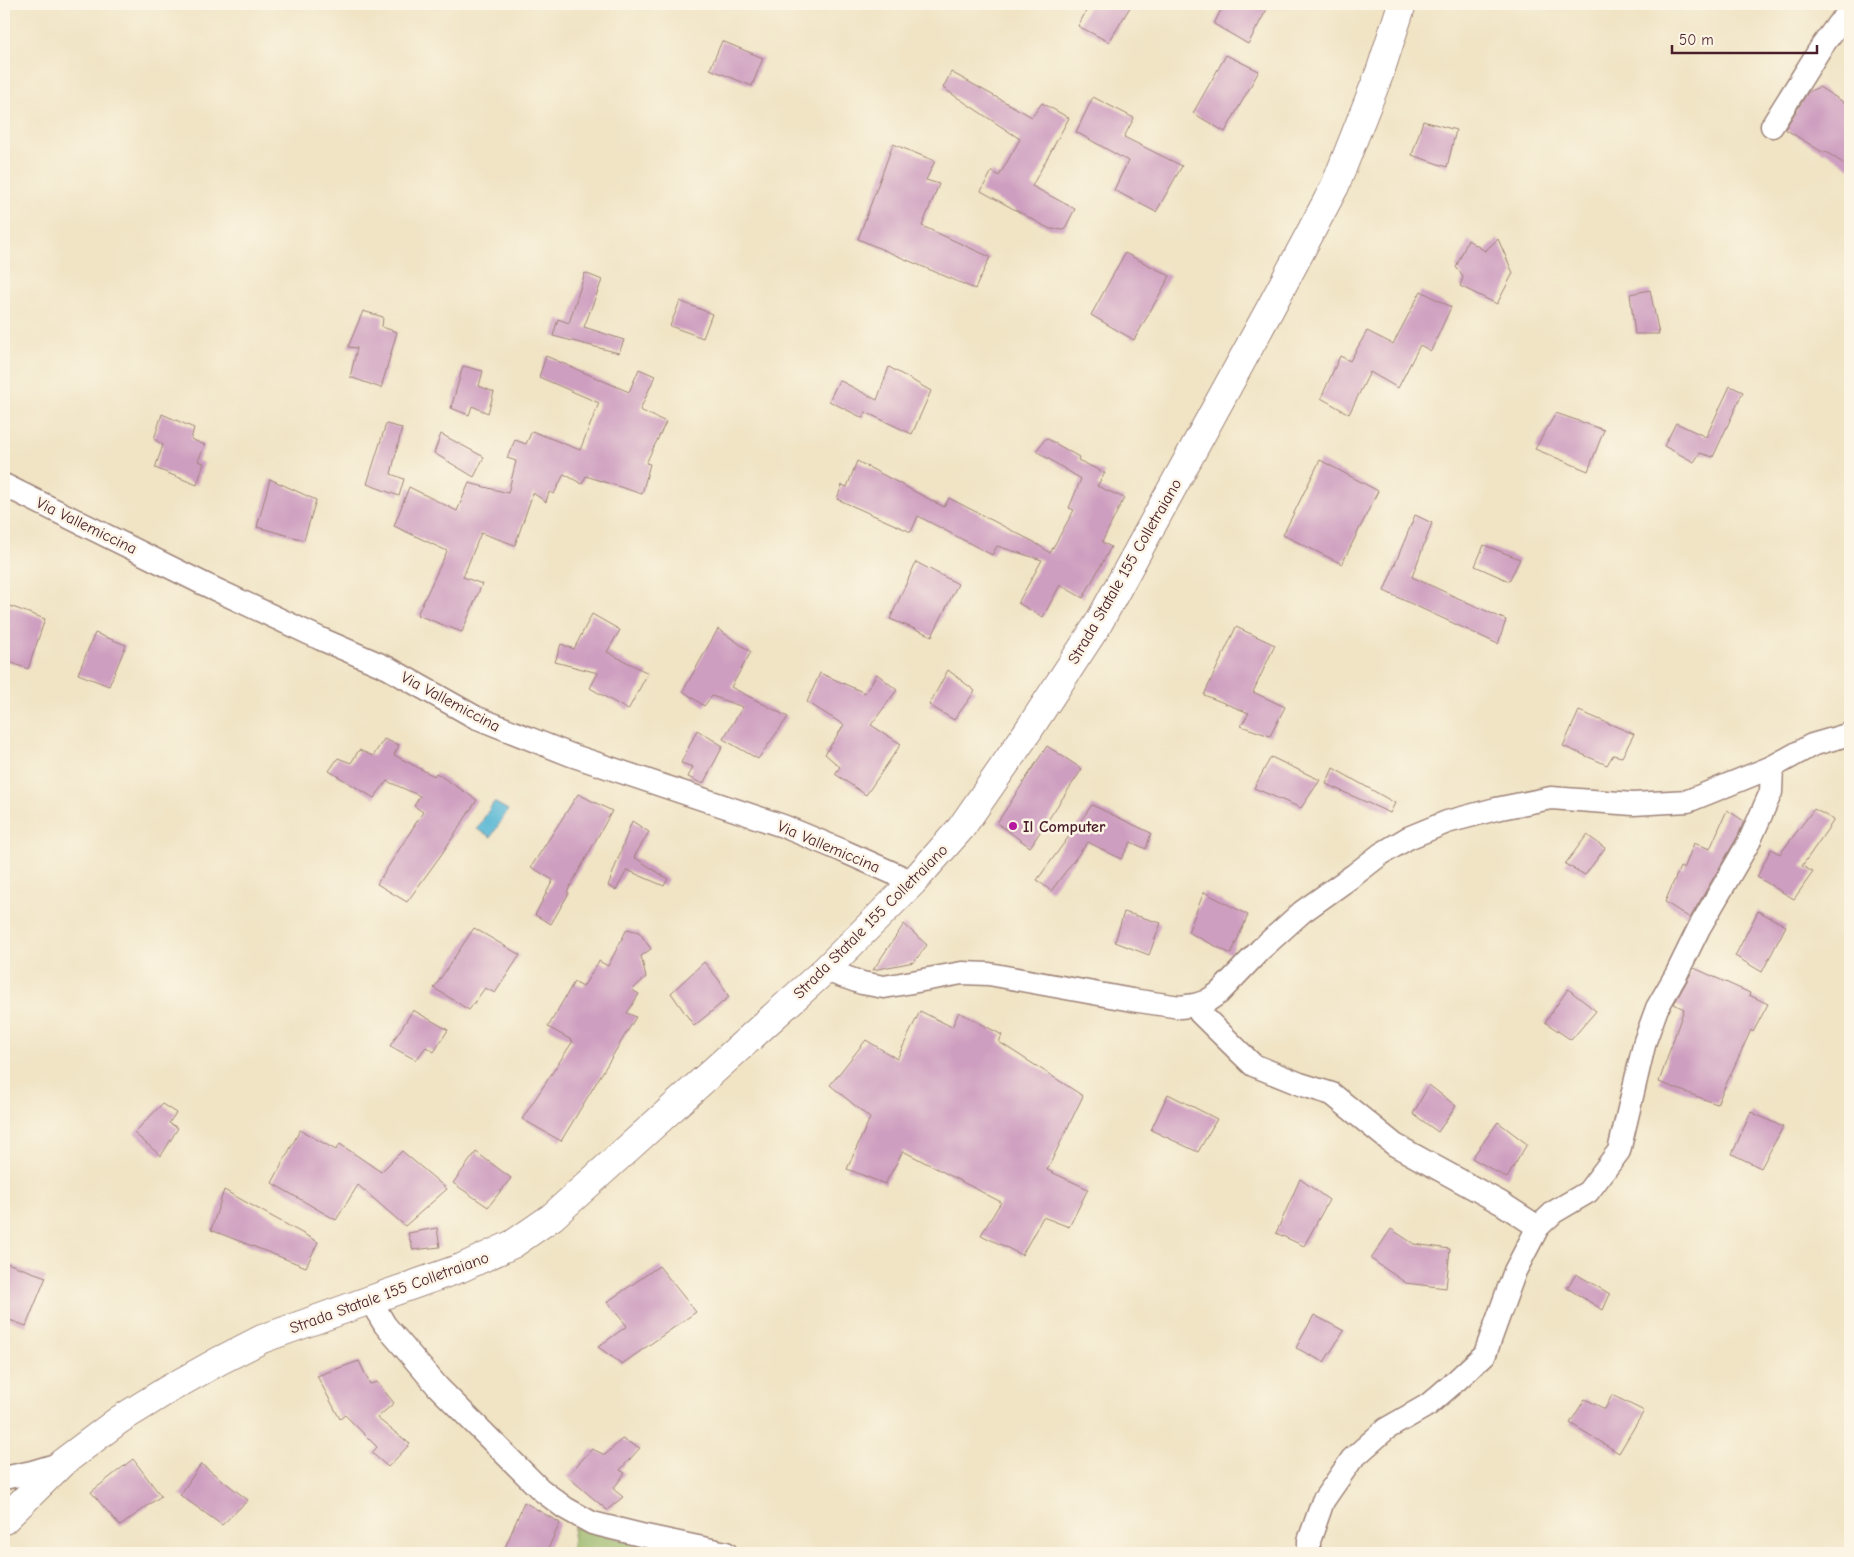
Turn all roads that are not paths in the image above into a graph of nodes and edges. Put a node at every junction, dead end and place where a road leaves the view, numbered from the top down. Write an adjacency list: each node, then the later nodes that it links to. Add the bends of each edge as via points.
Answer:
1 (1402, 4): 7 (main road, Strada Statale 155 Colletraiano, via 1380,72 1334,186 1098,624 961,828)
2 (1850, 12): 3 (street, via 1820,49)
3 (1772, 126)
4 (4, 485): 7 (street, Via Vallemiccina, via 221,592 388,668 475,717 571,755 783,826)
5 (1850, 734): 6 (street, via 1812,746)
6 (1772, 767): 9 (street, via 1688,801 1633,804 1551,798 1496,808 1447,822 1408,838 1302,912 1261,948 1219,993); 10 (street, via 1771,792 1749,842 1657,1008 1645,1041 1619,1151 1588,1192 1554,1212)
7 (913, 882): 8 (main road, Strada Statale 155 Colletraiano)
8 (826, 970): 9 (street, via 862,984 884,987 962,972 989,974 1142,1002 1180,1007); 11 (main road, Strada Statale 155 Colletraiano, via 552,1217 513,1244 461,1268)
9 (1194, 1005): 10 (street, via 1253,1065 1332,1094 1395,1144 1501,1202)
10 (1538, 1227): 16 (street, via 1515,1271 1485,1354 1428,1404 1386,1429 1352,1458 1323,1501 1309,1541)
11 (370, 1300): 12 (main road, Strada Statale 155 Colletraiano, via 262,1339 218,1361 120,1420); 15 (street, via 385,1325 438,1387 540,1489 564,1508 592,1523)
12 (62, 1463): 13 (street); 14 (main road, Strada Statale 155 Colletraiano)
13 (4, 1478)
14 (7, 1509)
15 (726, 1553)
16 (1309, 1553)

